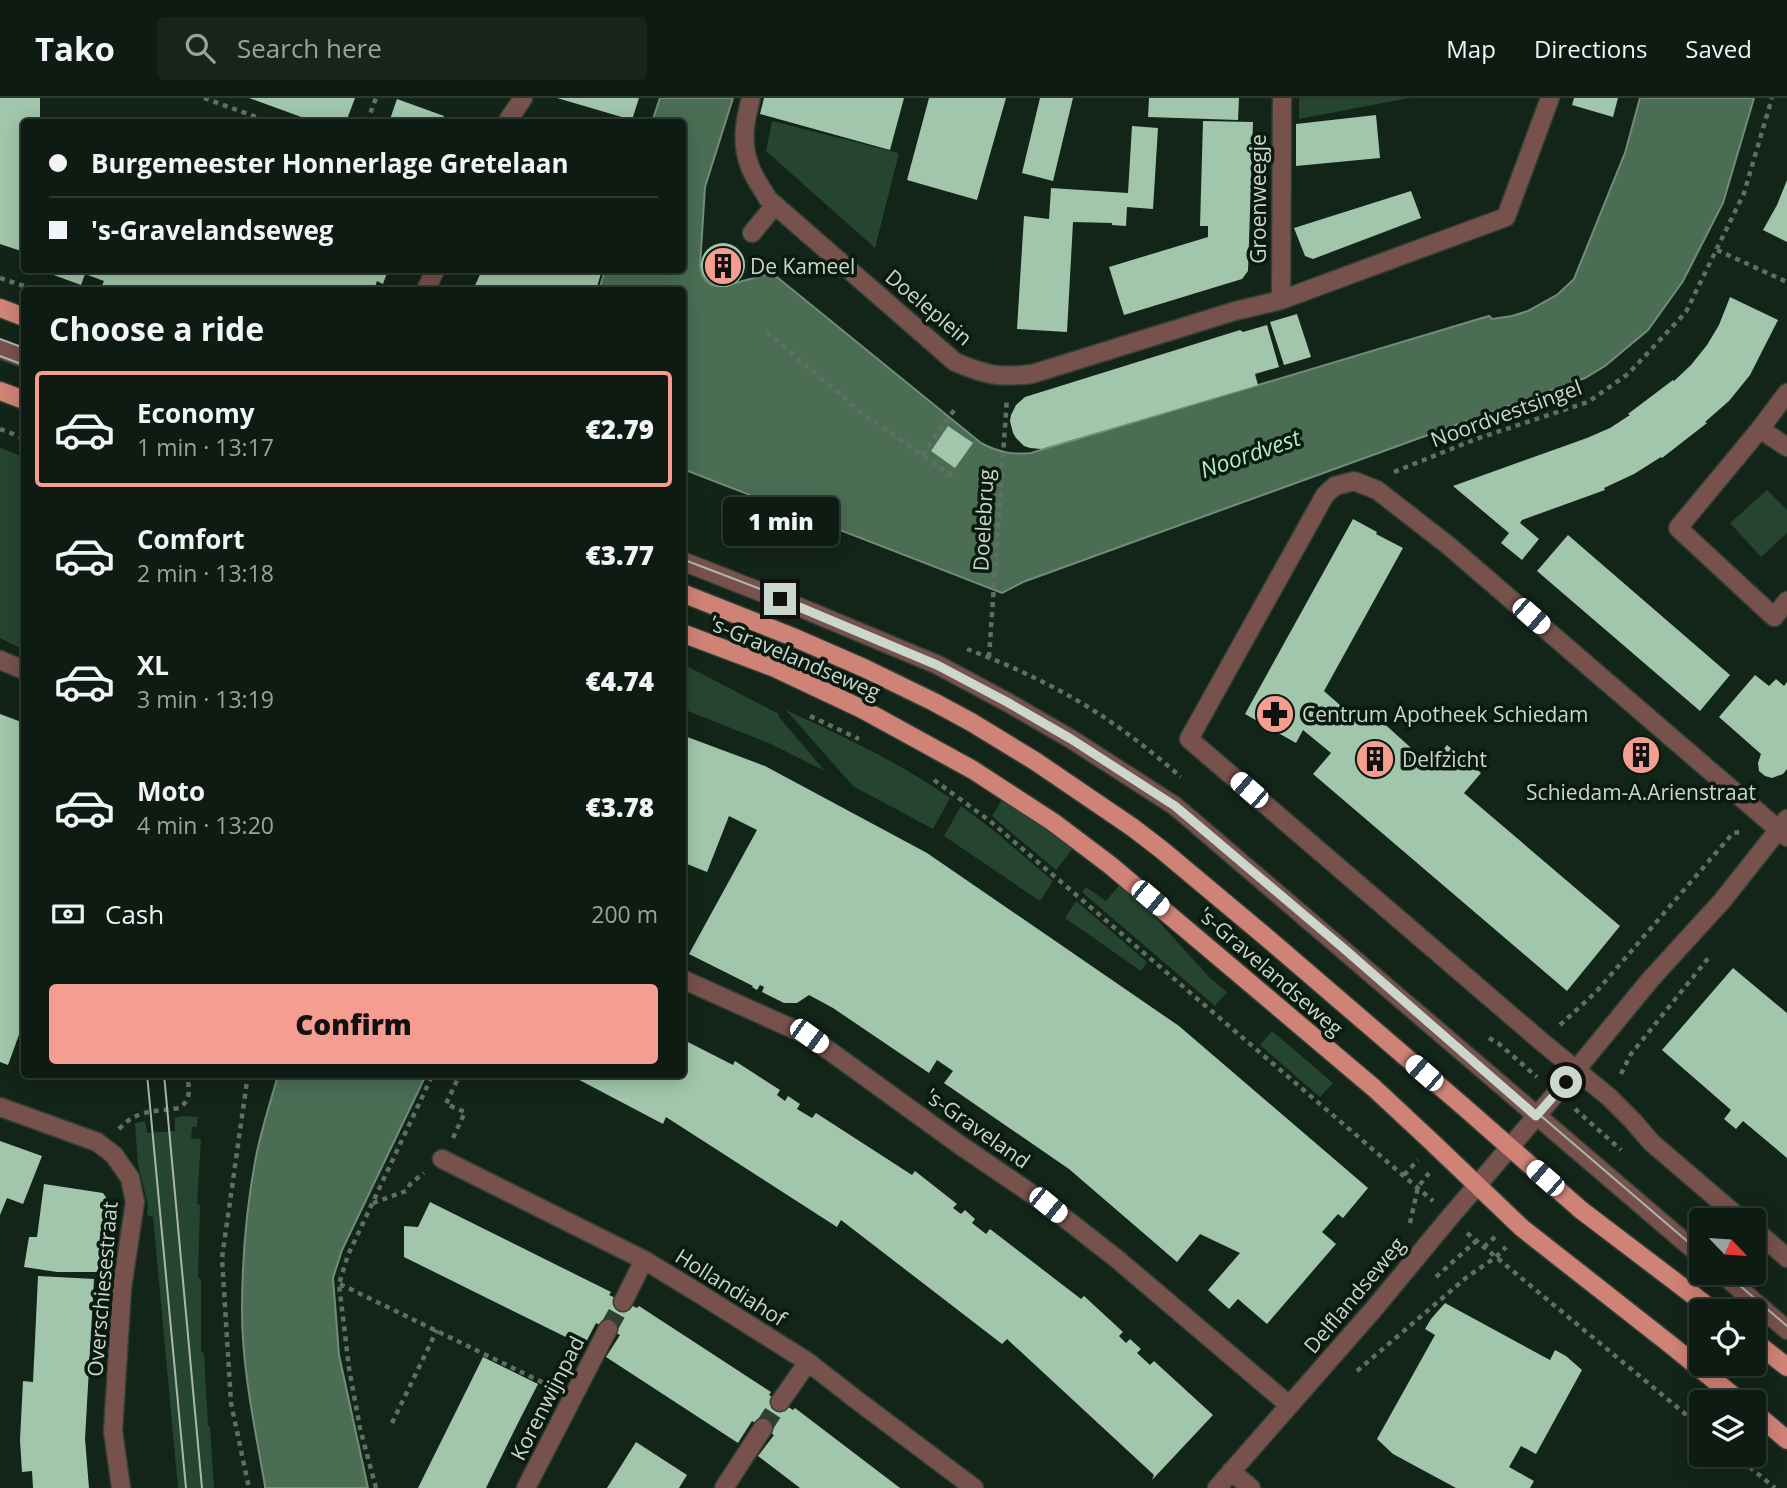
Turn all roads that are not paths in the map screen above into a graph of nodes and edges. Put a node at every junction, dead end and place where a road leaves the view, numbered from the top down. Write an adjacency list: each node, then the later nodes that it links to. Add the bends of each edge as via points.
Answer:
1 (522, 98): 5 (street)
2 (751, 98): 6 (street, Doeleplein, via 744,140 749,164)
3 (1282, 98): 8 (street, Groenweegje)
4 (1550, 98): 8 (street, via 1506,216)
5 (509, 119)
6 (775, 205): 7 (street); 8 (street, Doeleplein, via 955,362 983,373 1032,374)
7 (752, 233)
8 (1280, 300)
9 (0, 308): 10 (main road)
10 (21, 316)
11 (0, 349): 12 (street)
12 (21, 357)
13 (0, 391): 15 (main road)
14 (1787, 393): 16 (street)
15 (21, 399)
16 (1760, 429): 17 (street); 20 (street, via 1678,528 1774,617)
17 (1787, 447)
18 (686, 563): 28 (street, via 937,665 1071,739 1164,798)
19 (686, 595): 29 (main road, 's-Gravelandseweg, via 900,685 971,722 1067,783 1163,850)
20 (1787, 601)
21 (686, 635): 31 (main road, 's-Gravelandseweg, via 775,668 862,709 973,770 1053,822 1374,1088)
22 (0, 660): 23 (street)
23 (21, 669)
24 (1784, 828): 26 (street, Delflandseweg); 26 (street, via 1449,545 1377,490 1354,481 1335,486 1325,495 1189,739)
25 (686, 981): 47 (street, 's-Graveland, via 809,1036 1048,1205)
26 (1576, 1070): 28 (street, Delflandseweg); 32 (street)
27 (0, 1107): 53 (street, Overschiesestraat, via 104,1146 130,1178 135,1202 122,1288 113,1431)
28 (1536, 1116): 29 (street, Delflandseweg); 34 (street)
29 (1509, 1147): 31 (street, Delflandseweg); 38 (main road, 's-Gravelandseweg, via 1581,1210)
30 (442, 1159): 36 (street, Hollandiahof)
31 (1477, 1185): 45 (main road, 's-Gravelandseweg, via 1522,1228); 47 (street, Delflandseweg)
32 (1728, 1208)
33 (1766, 1240): 35 (street)
34 (1689, 1246)
35 (1787, 1258)
36 (644, 1259): 39 (street); 43 (street, Hollandiahof)
37 (1735, 1285): 41 (street)
38 (1698, 1299)
39 (623, 1302)
40 (608, 1329): 54 (street, Korenwijnpad)
41 (1787, 1330)
42 (1766, 1350): 44 (main road)
43 (808, 1362): 46 (street); 52 (street, Hollandiahof)
44 (1787, 1367)
45 (1726, 1390)
46 (780, 1402)
47 (1289, 1405): 51 (street, Delflandseweg)
48 (1766, 1422): 50 (main road)
49 (763, 1428): 55 (street)
50 (1787, 1440)
51 (1231, 1471): 56 (street, Delflandseweg); 57 (street)
52 (961, 1484)
53 (121, 1488)
54 (526, 1488)
55 (724, 1488)
56 (1217, 1488)
57 (1251, 1488)

